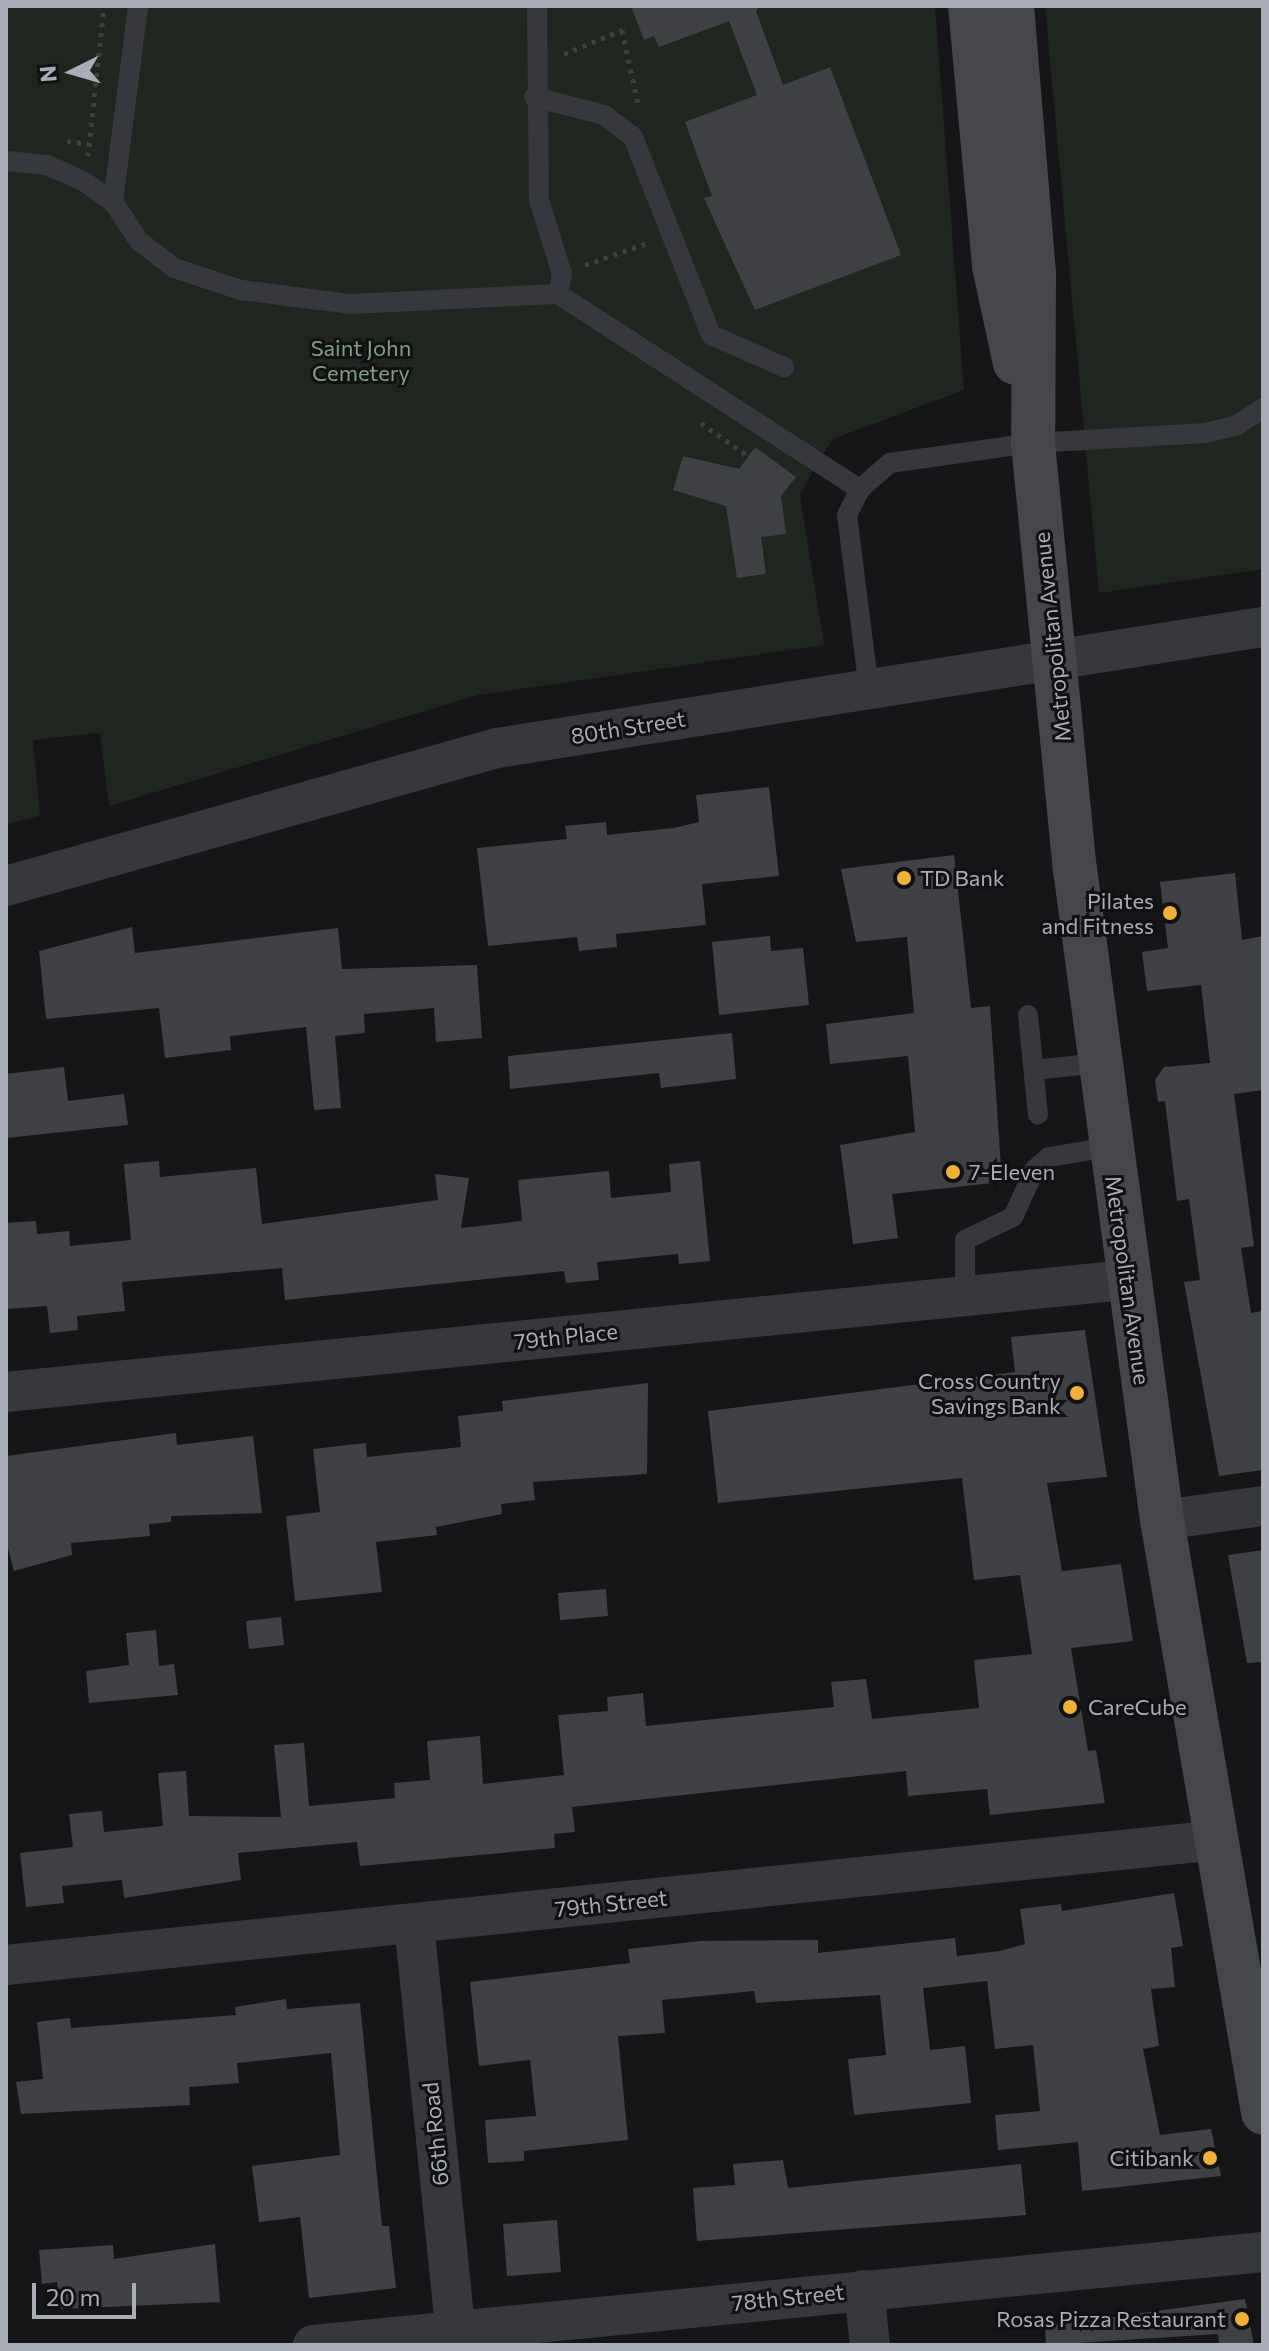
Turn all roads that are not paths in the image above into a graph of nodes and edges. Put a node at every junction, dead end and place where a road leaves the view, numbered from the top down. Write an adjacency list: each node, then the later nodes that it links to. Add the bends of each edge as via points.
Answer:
1 (138, 6): 7 (lane)
2 (537, 6): 5 (lane)
3 (970, 6): 11 (main road, Metropolitan Avenue, via 994,266)
4 (1012, 6): 11 (main road, Metropolitan Avenue, via 1034,276)
5 (534, 97): 8 (lane, via 539,200); 9 (lane, via 604,115 633,137 711,335)
6 (6, 161): 7 (lane, via 47,165)
7 (113, 202): 8 (lane, via 139,241 174,268 241,290 351,304)
8 (560, 284): 12 (lane)
9 (784, 367)
10 (1263, 408): 11 (lane, via 1237,425 1206,433)
11 (1033, 443): 12 (lane, via 890,463); 14 (main road, Metropolitan Avenue)
12 (860, 489): 15 (lane, via 847,515)
13 (1263, 627): 14 (street, 80th Street)
14 (1054, 660): 15 (street, 80th Street); 18 (main road, Metropolitan Avenue)
15 (869, 689): 16 (street, 80th Street, via 497,748)
16 (6, 886)
17 (1028, 1015): 19 (lane)
18 (1100, 1063): 19 (lane); 21 (main road, Metropolitan Avenue)
19 (1034, 1070): 20 (lane)
20 (1038, 1115)
21 (1110, 1147): 22 (main road, Metropolitan Avenue); 23 (lane, via 1049,1157 1035,1169 1013,1217 965,1240)
22 (1126, 1280): 23 (street, 79th Place); 26 (main road, Metropolitan Avenue)
23 (965, 1296): 24 (street, 79th Place)
24 (6, 1392)
25 (1263, 1506): 26 (street)
26 (1162, 1520): 27 (main road, Metropolitan Avenue)
27 (1217, 1840): 28 (street, 79th Street); 30 (main road, Metropolitan Avenue)
28 (414, 1923): 29 (street, 79th Street); 33 (street, 66th Road)
29 (6, 1965)
30 (1263, 2112)
31 (1263, 2252): 32 (street, 78th Street)
32 (864, 2290): 33 (street, 78th Street); 35 (street)
33 (456, 2338): 34 (street, 78th Street)
34 (313, 2345)
35 (870, 2345)

